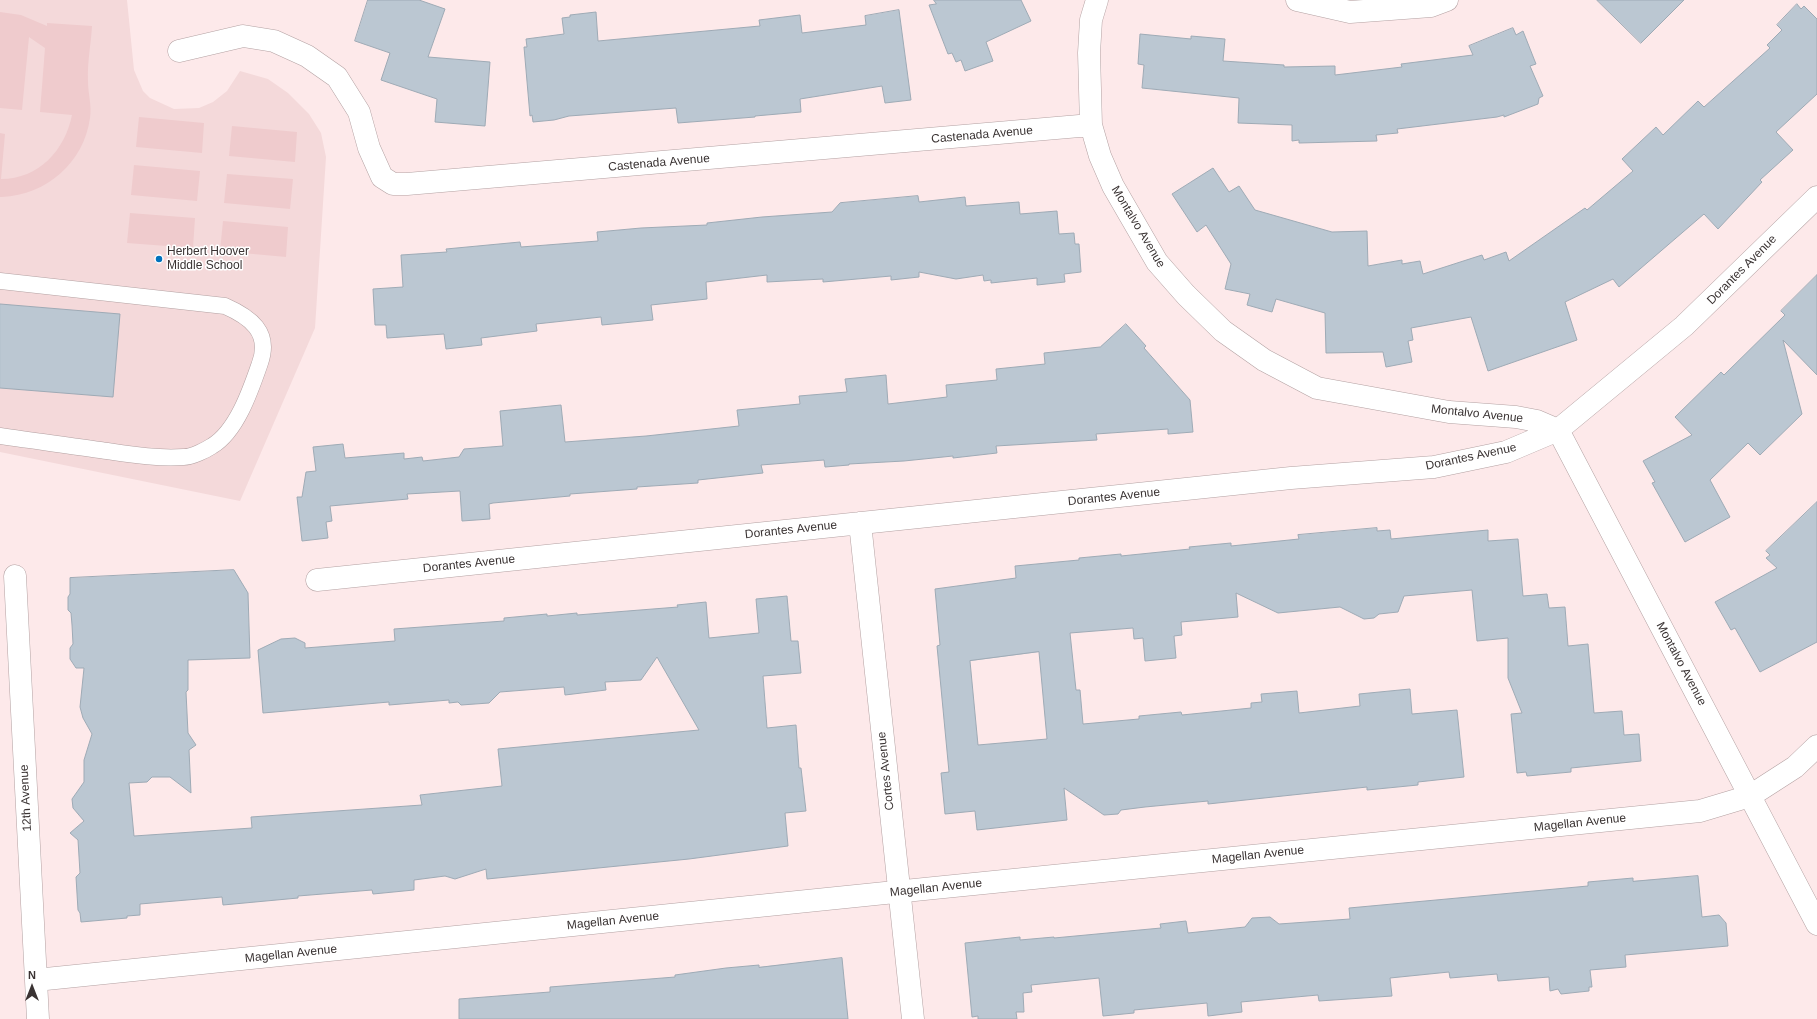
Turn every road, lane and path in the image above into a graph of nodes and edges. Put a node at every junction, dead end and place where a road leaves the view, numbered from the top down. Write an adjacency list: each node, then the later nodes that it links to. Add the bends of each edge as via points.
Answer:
1 (1097, 0): 5 (street, via 1091,20 1089,53)
2 (1297, 0): 3 (street, via 1350,12 1431,6)
3 (1447, 0)
4 (179, 51): 5 (street, Castenada Avenue, via 243,36 274,41 307,56 338,77 359,112 382,177 393,184)
5 (1091, 125): 8 (street, Montalvo Avenue, via 1100,156 1113,186 1157,262 1223,331 1264,360 1317,388 1449,412 1516,417 1537,421)
6 (1817, 197): 8 (street, Dorantes Avenue, via 1684,326)
7 (0, 281): 9 (lane, via 225,306 243,314 258,328 263,342 261,359 249,394 230,429 213,446 186,457 151,457)
8 (1558, 430): 10 (street, Dorantes Avenue, via 1506,452 1434,467 1291,478); 14 (street, Montalvo Avenue)
9 (0, 436)
10 (860, 523): 12 (street, Dorantes Avenue); 15 (street, Cortes Avenue)
11 (15, 576): 17 (street, 12th Avenue)
12 (317, 580)
13 (1817, 746): 14 (street, Magellan Avenue, via 1795,767)
14 (1750, 796): 15 (street, Magellan Avenue, via 1700,811); 16 (street, Montalvo Avenue)
15 (899, 891): 17 (street, Magellan Avenue); 19 (street, Cortes Avenue)
16 (1817, 924)
17 (36, 980): 18 (street, 12th Avenue)
18 (38, 1019)
19 (913, 1019)

